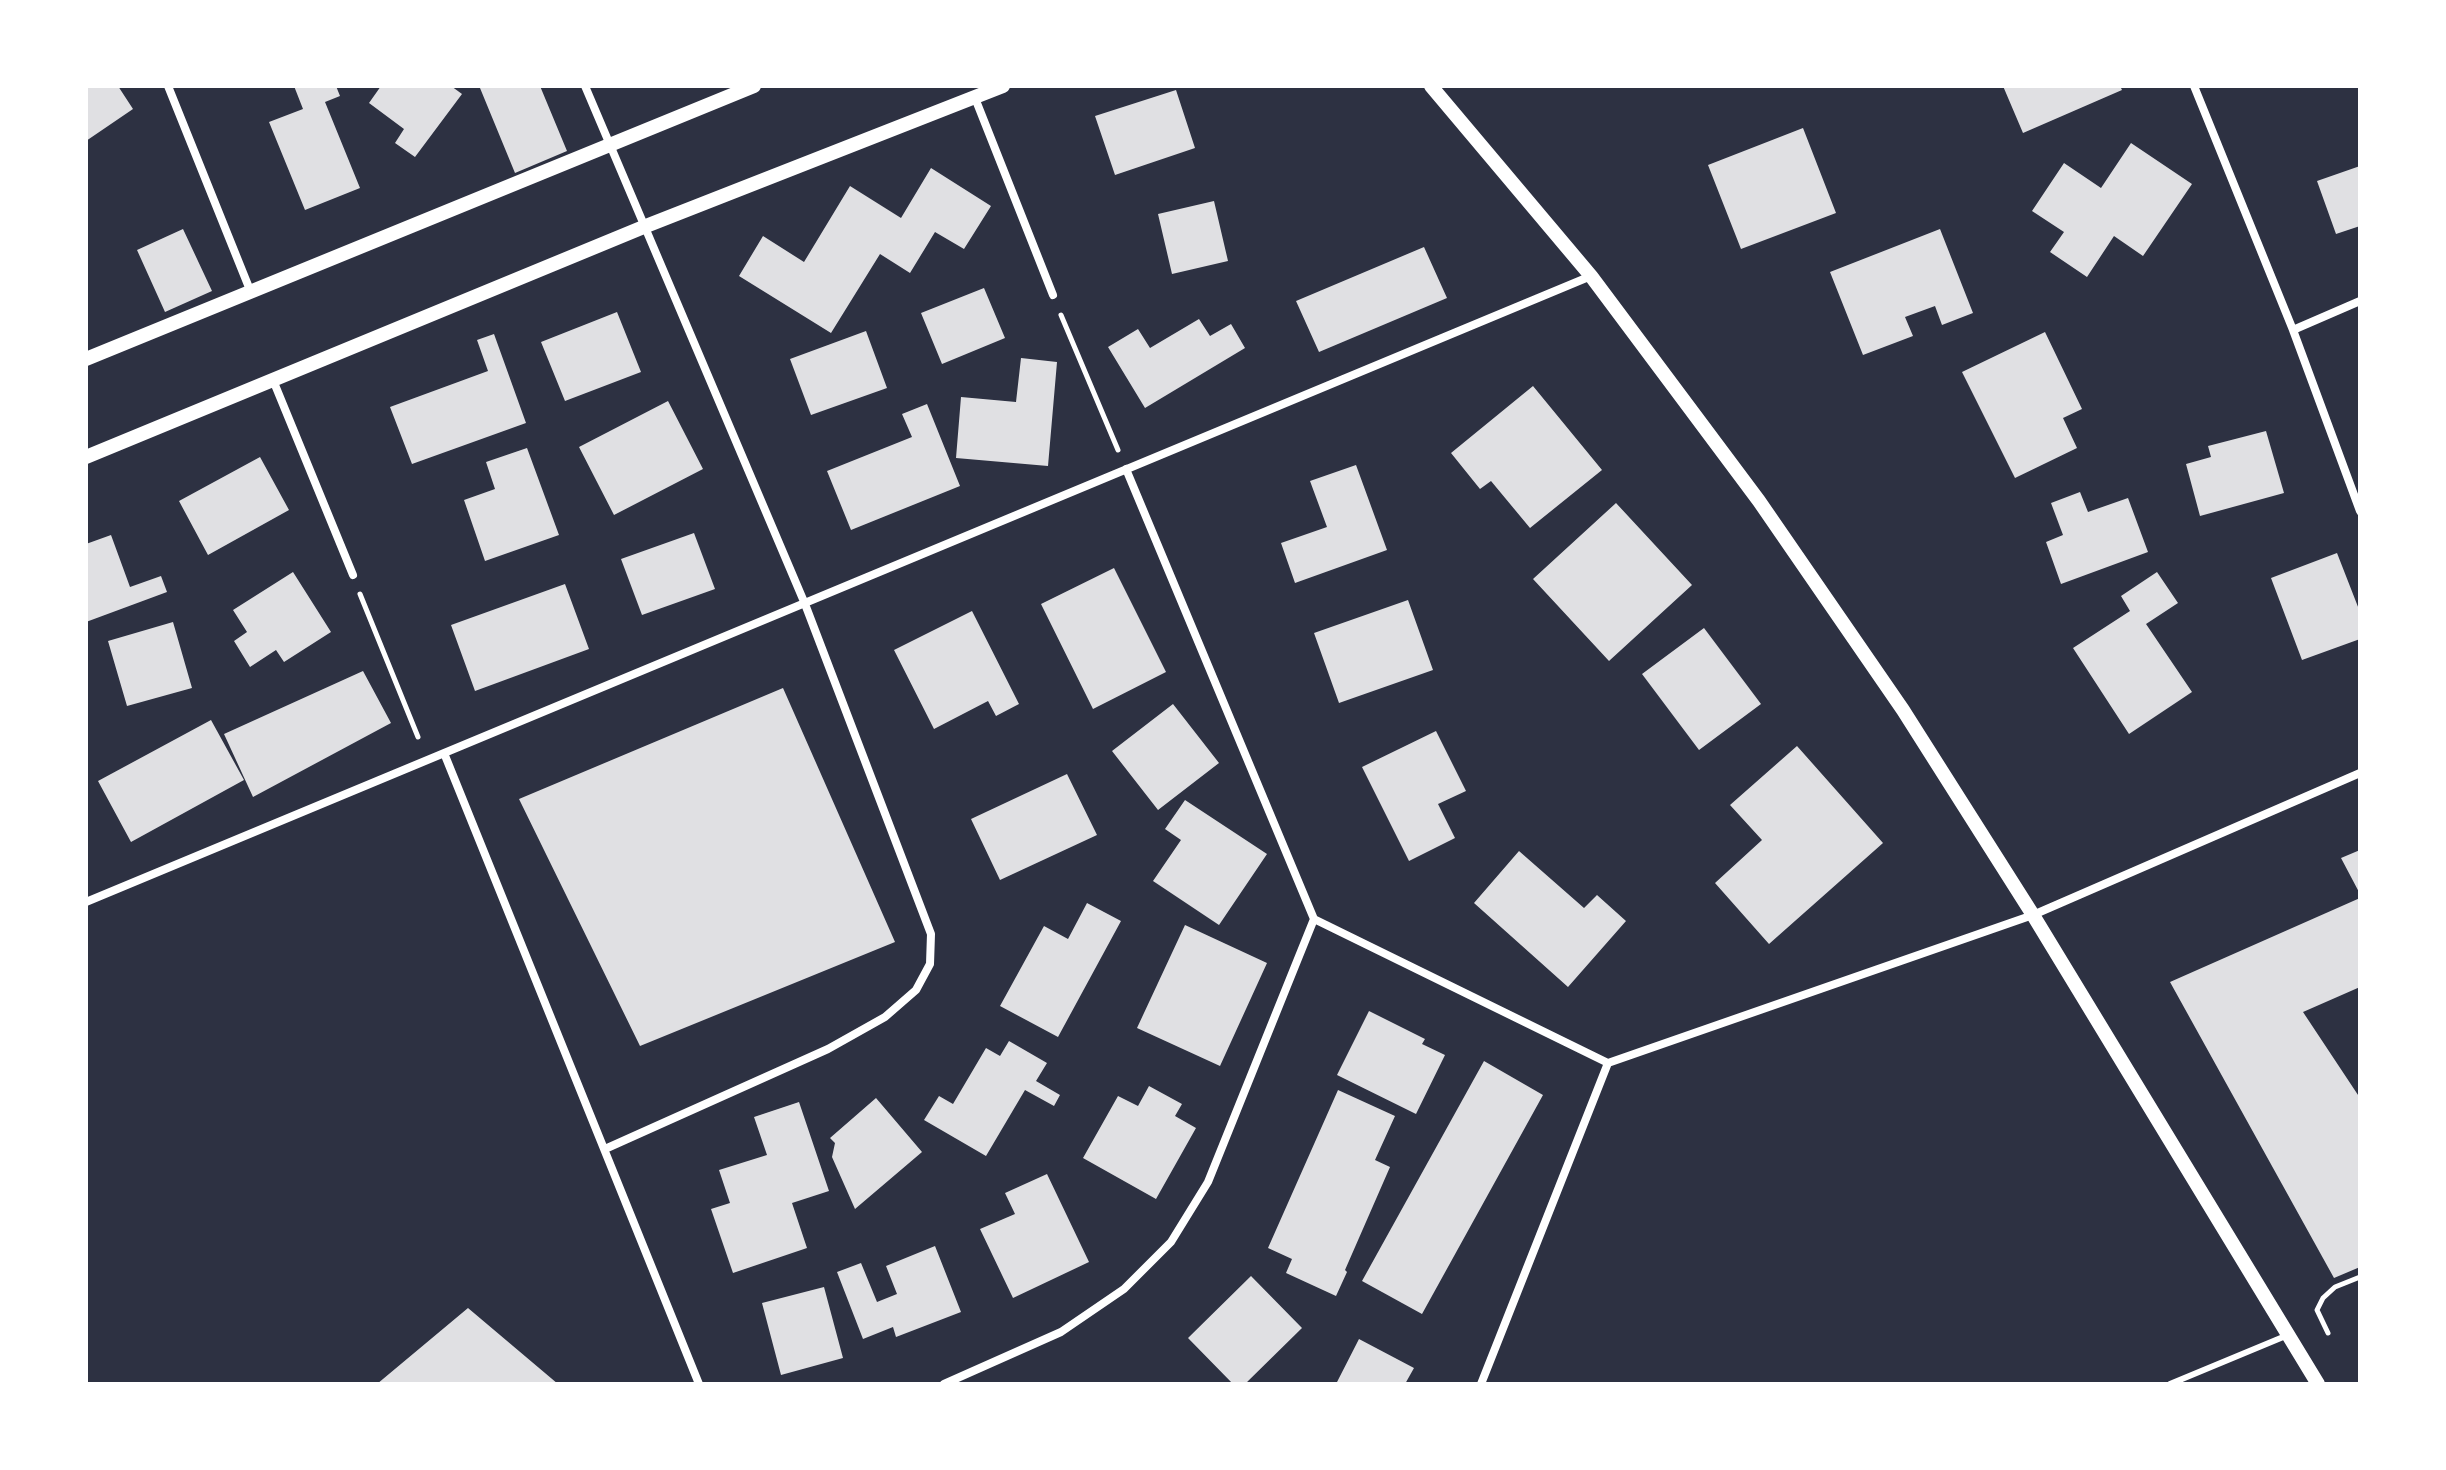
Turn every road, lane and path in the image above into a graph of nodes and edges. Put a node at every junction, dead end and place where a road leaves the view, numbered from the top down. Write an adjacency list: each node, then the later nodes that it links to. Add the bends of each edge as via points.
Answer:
1 (168, 86): 11 (street)
2 (585, 86): 8 (street)
3 (754, 86): 8 (street)
4 (1003, 86): 7 (street)
5 (1431, 86): 10 (street)
6 (2194, 86): 14 (street)
7 (975, 98): 9 (street); 12 (street)
8 (609, 145): 9 (street); 11 (street)
9 (646, 226): 16 (street); 21 (street)
10 (1591, 276): 18 (street); 26 (street, via 1759,501 1903,710)
11 (250, 290): 15 (street)
12 (1053, 295): 18 (path)
13 (2360, 301): 14 (street)
14 (2293, 330): 19 (street)
15 (86, 359)
16 (272, 379): 17 (street); 20 (street)
17 (86, 457)
18 (1126, 469): 21 (street); 27 (street)
19 (2360, 511)
20 (353, 575): 23 (path)
21 (805, 604): 22 (street); 29 (street, via 931,934 930,964 916,990 885,1017 828,1049)
22 (444, 753): 23 (street); 29 (street)
23 (428, 760): 25 (street)
24 (2360, 773): 26 (street)
25 (86, 902)
26 (2033, 915): 28 (street); 32 (street)
27 (1314, 919): 28 (street); 34 (street, via 1208,1182 1171,1242 1124,1289 1061,1332)
28 (1608, 1063): 35 (street)
29 (605, 1149): 33 (street)
30 (2360, 1277): 31 (path, via 2323,1298 2317,1310)
31 (2328, 1333)
32 (2288, 1335): 36 (lane); 37 (street)
33 (699, 1384)
34 (944, 1384)
35 (1482, 1384)
36 (2170, 1384)
37 (2318, 1384)

